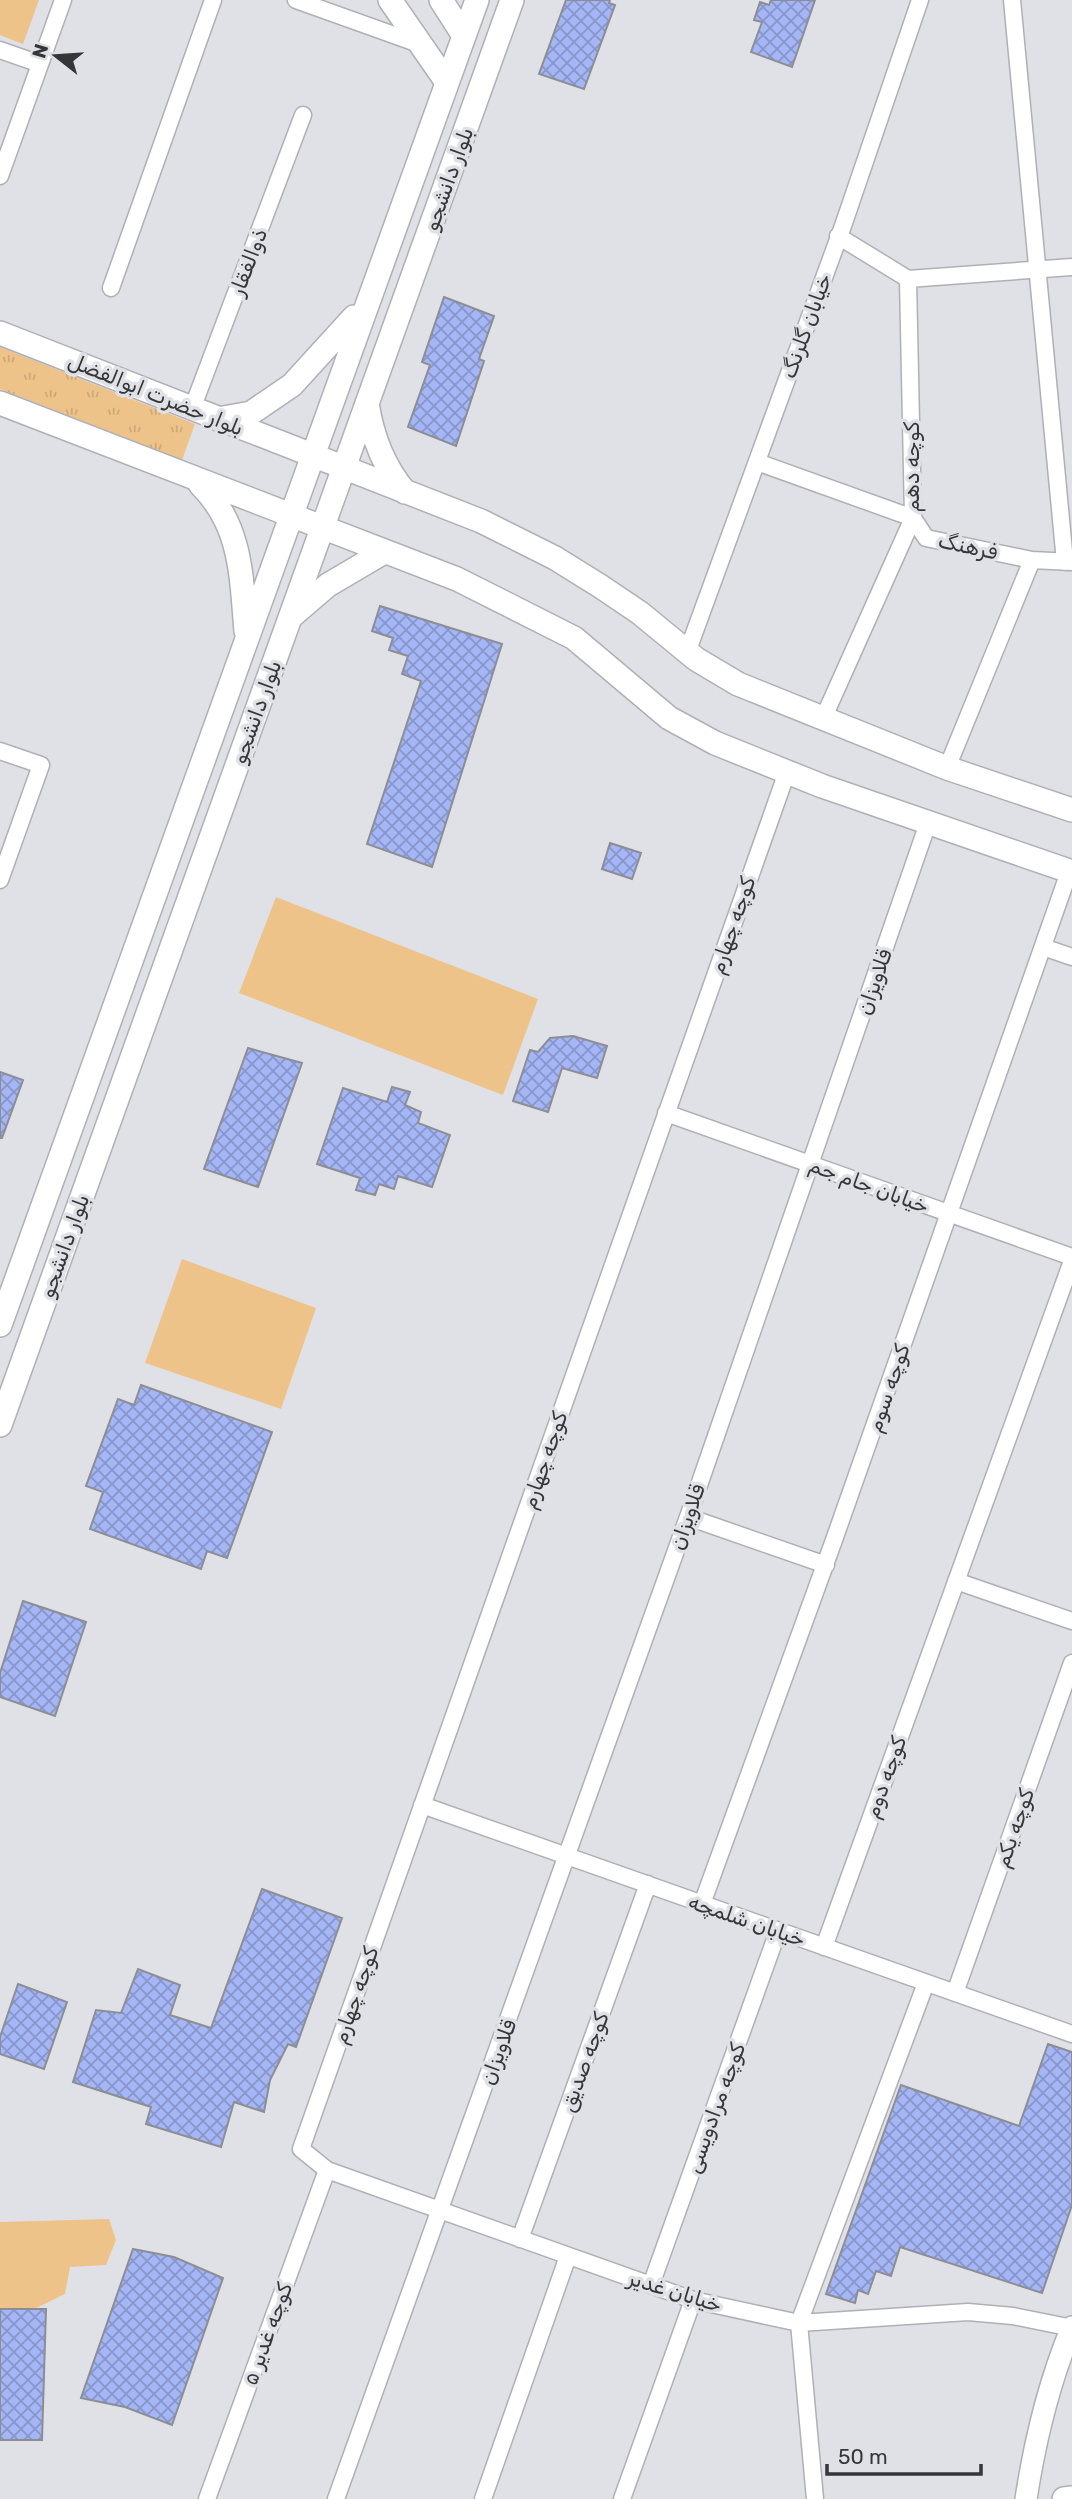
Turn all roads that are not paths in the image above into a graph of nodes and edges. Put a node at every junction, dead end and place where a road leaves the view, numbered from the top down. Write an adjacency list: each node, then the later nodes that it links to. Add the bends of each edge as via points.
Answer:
1 (63, 0): 13 (street)
2 (213, 0): 21 (street)
3 (296, 0): 11 (street)
4 (390, 0): 11 (main road)
5 (440, 0): 10 (main road)
6 (477, 0): 10 (main road, بلوار دانشجو)
7 (512, 0): 24 (main road, بلوار دانشجو)
8 (920, 0): 17 (street, خیابان گلرنگ)
9 (1012, 0): 19 (street)
10 (464, 36): 14 (main road, بلوار دانشجو)
11 (419, 44): 14 (main road)
12 (0, 50): 13 (street)
13 (40, 64): 16 (street)
14 (446, 81): 22 (main road, بلوار دانشجو)
15 (303, 115): 26 (street, ذوالفقار)
16 (0, 176)
17 (838, 236): 20 (street); 29 (street, خیابان گلرنگ)
18 (1072, 267): 19 (street)
19 (1035, 270): 20 (street); 38 (street)
20 (908, 279): 34 (street, کوچه دهم)
21 (111, 288)
22 (369, 298): 27 (main road, via 338,339 292,385 251,413); 28 (main road, بلوار دانشجو)
23 (0, 333): 26 (main road, بلوار حضرت ابوالفضل)
24 (367, 402): 30 (main road, بلوار دانشجو); 32 (main road, via 378,447)
25 (0, 403): 31 (main road)
26 (192, 409): 27 (main road, بلوار حضرت ابوالفضل)
27 (218, 419): 28 (main road, بلوار حضرت ابوالفضل)
28 (312, 456): 30 (main road, بلوار حضرت ابوالفضل); 33 (main road, بلوار دانشجو)
29 (757, 462): 34 (street, فرهنگ); 41 (street, خیابان گلرنگ)
30 (344, 468): 32 (main road, بلوار حضرت ابوالفضل); 35 (main road, بلوار دانشجو)
31 (195, 480): 33 (main road); 40 (main road, via 218,502 232,529)
32 (405, 492): 41 (main road, بلوار حضرت ابوالفضل, via 481,521 555,558 640,612)
33 (290, 516): 35 (main road); 40 (main road, بلوار دانشجو)
34 (913, 518): 37 (street, فرهنگ, via 926,538); 42 (street, کوچه دهم)
35 (322, 528): 36 (main road); 39 (main road, بلوار دانشجو)
36 (384, 551): 39 (main road, via 327,585); 45 (main road, via 457,579 574,638 668,718)
37 (1032, 560): 38 (street, فرهنگ); 44 (street)
38 (1068, 562)
39 (289, 620): 58 (main road, بلوار دانشجو)
40 (247, 637): 56 (main road, بلوار دانشجو)
41 (688, 650): 42 (main road, بلوار حضرت ابوالفضل, via 738,684)
42 (823, 719): 44 (main road, بلوار حضرت ابوالفضل)
43 (0, 751): 49 (street, via 41,765)
44 (947, 768): 46 (main road, بلوار حضرت ابوالفضل)
45 (787, 772): 47 (main road); 52 (street, کوچه چهارم)
46 (1072, 810)
47 (928, 823): 48 (main road); 53 (street, قلاویزان)
48 (1071, 872): 50 (street, کوچه سوم)
49 (0, 880)
50 (1043, 947): 51 (street); 54 (street, کوچه سوم)
51 (1072, 957)
52 (666, 1113): 53 (street, خیابان جام جم); 64 (street, کوچه چهارم)
53 (812, 1165): 54 (street, خیابان جام جم); 59 (street, قلاویزان)
54 (949, 1213): 55 (street, خیابان جام جم); 60 (street, کوچه سوم)
55 (1072, 1259): 61 (street, کوچه دوم)
56 (8, 1277): 57 (main road, بلوار دانشجو)
57 (0, 1325)
58 (0, 1425)
59 (688, 1517): 60 (street); 65 (street, قلاویزان)
60 (825, 1565): 67 (street, کوچه سوم)
61 (956, 1581): 62 (street); 69 (street, کوچه دوم)
62 (1072, 1621)
63 (1072, 1663): 71 (street, کوچه یکم)
64 (422, 1805): 65 (street, خیابان شلمچه); 73 (street, کوچه چهارم)
65 (568, 1856): 66 (street, خیابان شلمچه); 75 (street, قلاویزان)
66 (648, 1884): 67 (street, خیابان شلمچه); 76 (street, کوچه صدیق)
67 (702, 1904): 68 (street, خیابان شلمچه)
68 (778, 1931): 69 (street, خیابان شلمچه); 78 (street, کوچه مرادویسی)
69 (824, 1947): 70 (street, خیابان شلمچه)
70 (926, 1983): 71 (street, خیابان شلمچه); 80 (street)
71 (955, 1993): 72 (street, خیابان شلمچه)
72 (1072, 2034)
73 (300, 2149): 74 (street, خیابان غدیر)
74 (327, 2170): 75 (street, خیابان غدیر); 83 (street, کوچه غدیر ۵)
75 (441, 2211): 76 (street, خیابان غدیر); 84 (street, قلاویزان)
76 (520, 2239): 77 (street, خیابان غدیر)
77 (568, 2256): 78 (street, خیابان غدیر); 85 (street)
78 (651, 2285): 79 (street, خیابان غدیر)
79 (692, 2300): 80 (street, خیابان غدیر); 86 (street)
80 (799, 2323): 81 (street, خیابان غدیر, via 968,2312); 87 (street)
81 (1072, 2329): 88 (street, via 1047,2398)
82 (1072, 2498): 89 (main road)
83 (207, 2499)
84 (337, 2499)
85 (483, 2499)
86 (622, 2499)
87 (815, 2499)
88 (1026, 2499)
89 (1064, 2499)

